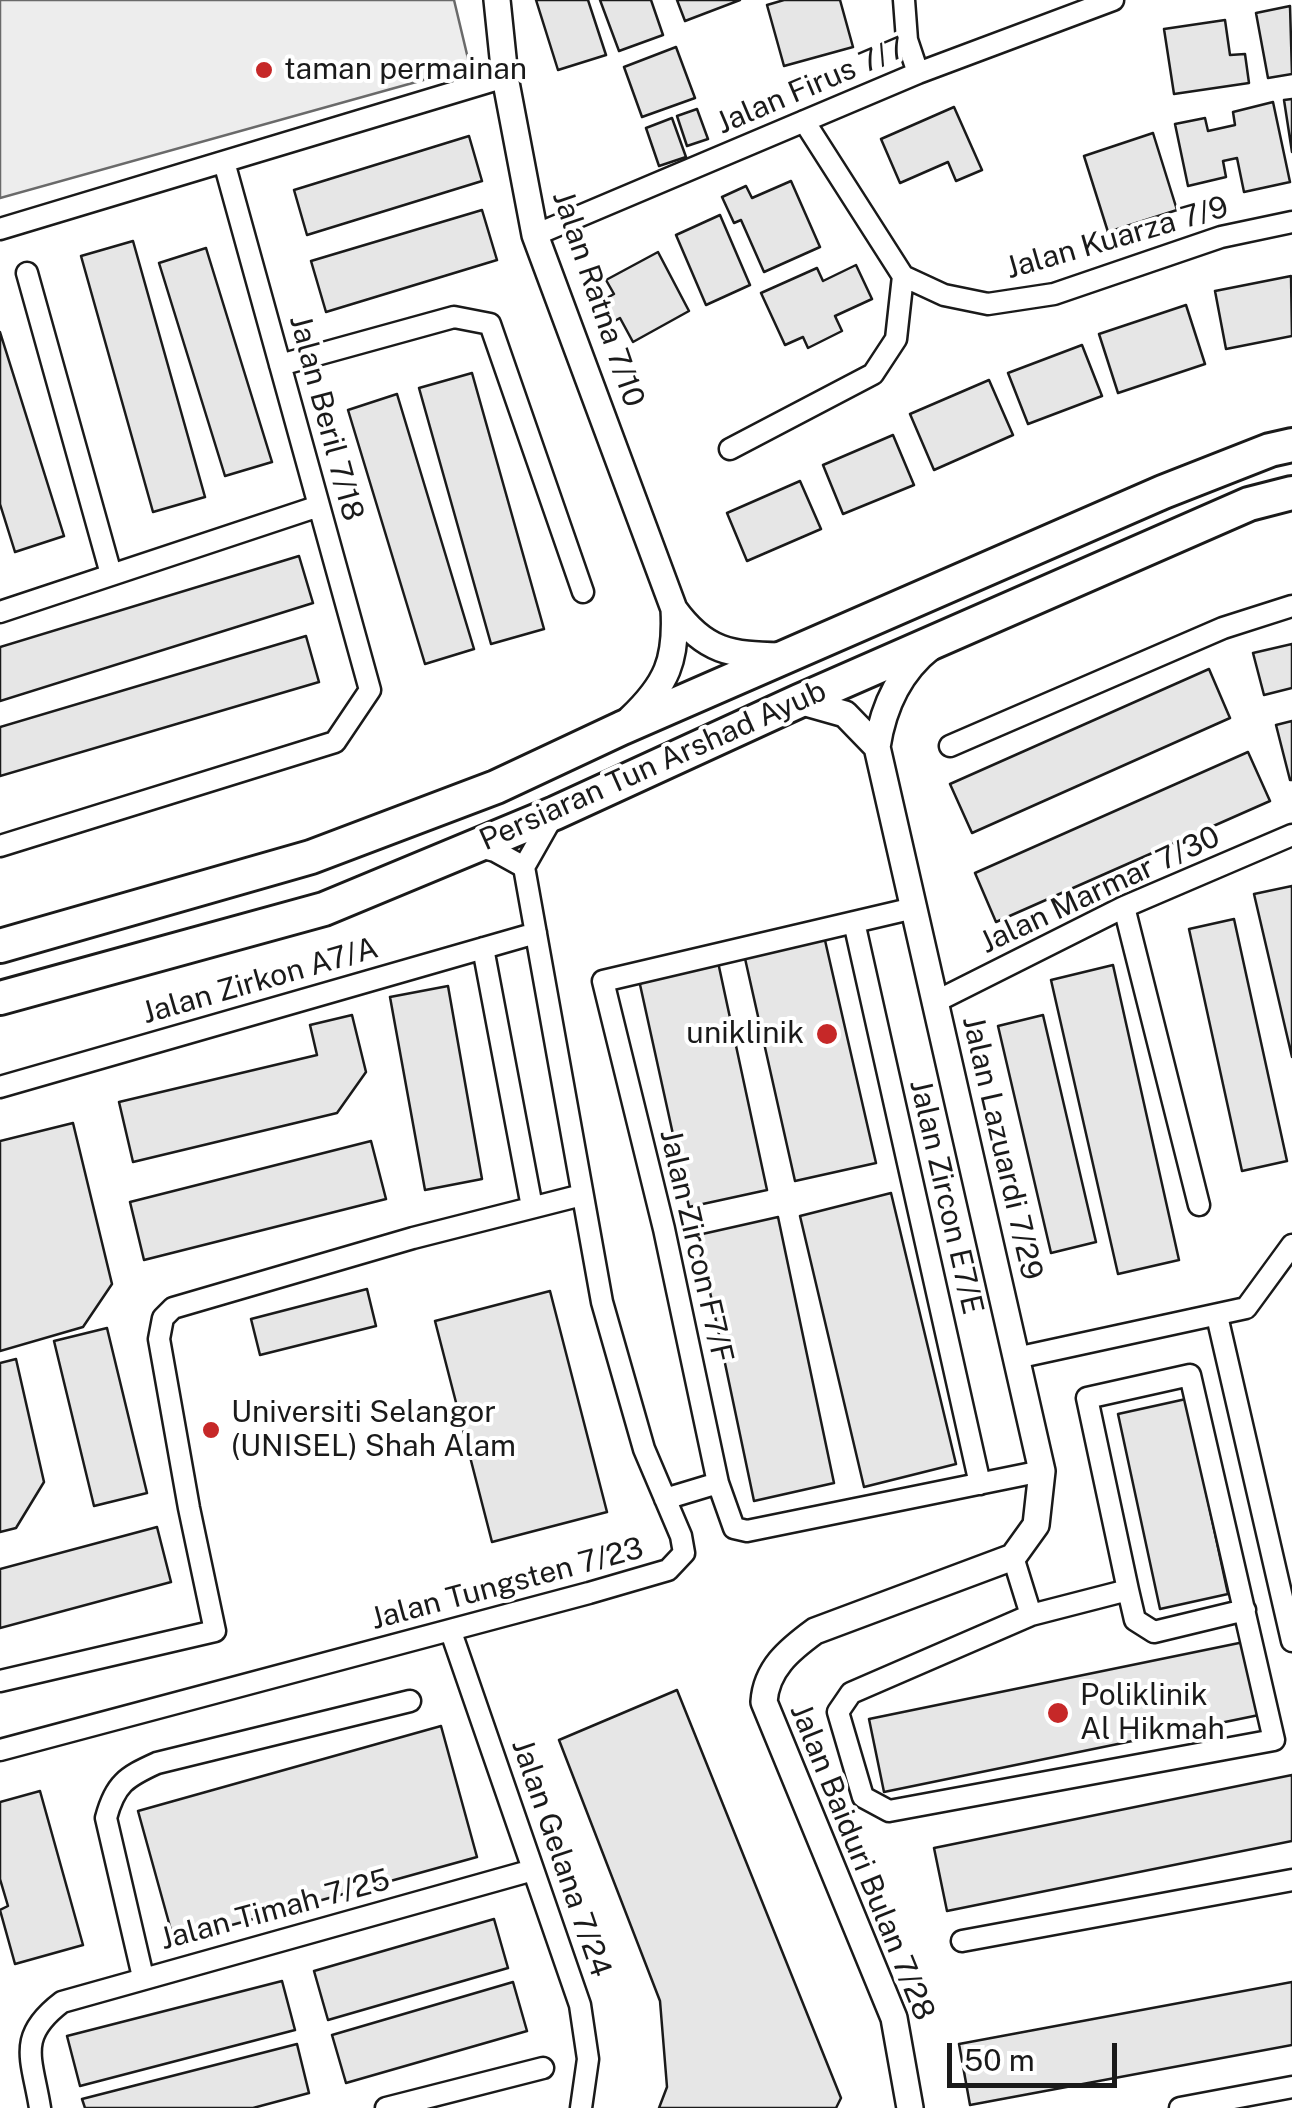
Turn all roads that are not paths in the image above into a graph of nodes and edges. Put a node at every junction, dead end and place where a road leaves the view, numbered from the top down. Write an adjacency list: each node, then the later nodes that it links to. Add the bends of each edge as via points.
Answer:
1 (497, 0): 5 (street, Jalan Ratna 7/10)
2 (904, 0): 4 (street)
3 (1113, 0): 4 (street, Jalan Firus 7/7)
4 (918, 72): 6 (street, Jalan Firus 7/7)
5 (505, 77): 7 (street); 10 (street, Jalan Ratna 7/10)
6 (804, 121): 10 (street, Jalan Firus 7/7); 12 (street)
7 (224, 162): 9 (street); 13 (street, Jalan Beril 7/18)
8 (1292, 222): 12 (street, Jalan Kuarza 7/9, via 1221,237 1054,294 988,304 944,296)
9 (0, 229)
10 (535, 234): 21 (street, Jalan Ratna 7/10)
11 (27, 273): 18 (street)
12 (903, 276): 15 (street, via 896,339 873,374)
13 (280, 365): 17 (street, Jalan Beril 7/18); 19 (street, via 454,317 490,324)
14 (1292, 445): 24 (main road, Persiaran Tun Arshad Ayub, via 1164,492)
15 (730, 449)
16 (1292, 493): 23 (main road, Persiaran Tun Arshad Ayub, via 1249,504)
17 (318, 506): 18 (street); 31 (street, Jalan Beril 7/18, via 370,690 335,742)
18 (111, 574): 22 (street)
19 (583, 592)
20 (1292, 606): 27 (street, via 1222,628)
21 (674, 609): 24 (street, Jalan Ratna 7/10, via 715,648); 26 (street, Jalan Ratna 7/10, via 676,641 660,687)
22 (0, 612)
23 (942, 638): 25 (main road, Persiaran Tun Arshad Ayub); 28 (street, via 896,685)
24 (786, 656): 26 (main road, Persiaran Tun Arshad Ayub)
25 (799, 701): 28 (street, via 845,714); 29 (main road, Persiaran Tun Arshad Ayub)
26 (622, 728): 38 (main road, Persiaran Tun Arshad Ayub, via 496,786 311,857)
27 (950, 746)
28 (877, 747): 35 (street, Jalan Lazuardi 7/29)
29 (555, 813): 32 (main road, Persiaran Tun Arshad Ayub); 33 (street)
30 (1292, 835): 34 (street, Jalan Marmar 7/30)
31 (0, 846)
32 (476, 846): 33 (street); 40 (main road, Persiaran Tun Arshad Ayub, via 324,909)
33 (524, 867): 37 (street, Jalan Tungsten 7/23)
34 (1124, 907): 41 (street, Jalan Marmar 7/30); 44 (street)
35 (914, 908): 36 (street, Jalan Zircon F7/F); 41 (street, Jalan Lazuardi 7/29)
36 (854, 922): 50 (street, Jalan Zircon F7/F, via 604,981); 51 (street, Jalan Zircon E7/E)
37 (536, 933): 39 (street, Jalan Zirkon A7/A); 43 (street, Jalan Tungsten 7/23)
38 (0, 946)
39 (482, 948): 42 (street, Jalan Zirkon A7/A); 45 (street)
40 (0, 998)
41 (935, 1002): 48 (street, Jalan Lazuardi 7/29)
42 (0, 1087)
43 (582, 1195): 45 (street); 52 (street, Jalan Tungsten 7/23, via 623,1384)
44 (1199, 1205)
45 (532, 1207): 59 (street, via 174,1308 163,1318 159,1339 215,1631)
46 (1292, 1244): 47 (street, via 1246,1308)
47 (1216, 1316): 48 (street); 58 (street)
48 (1016, 1358): 49 (street, Jalan Lazuardi 7/29)
49 (1042, 1472): 51 (street, Jalan Zircon F7/F); 53 (street, Jalan Lazuardi 7/29, via 1036,1525)
50 (718, 1483): 51 (street, Jalan Zircon F7/F, via 734,1528 747,1531); 52 (street)
51 (980, 1484)
52 (665, 1499): 57 (street, Jalan Tungsten 7/23, via 684,1553 668,1570)
53 (1013, 1557): 56 (street); 71 (street, Jalan Baiduri Bulan 7/28, via 814,1632 792,1648 765,1688 764,1702 894,2018)
54 (1128, 1590): 55 (street, via 1135,1620 1154,1632); 55 (street, via 1087,1398 1190,1375); 56 (street)
55 (1244, 1610): 56 (street, via 1274,1740 889,1812 863,1797 838,1712 851,1693)
56 (1031, 1615)
57 (451, 1632): 61 (street, Jalan Tungsten 7/23); 62 (street, Jalan Gelana 7/24)
58 (1292, 1641)
59 (0, 1680)
60 (410, 1701): 65 (street, via 130,1775 112,1794 106,1818)
61 (0, 1750)
62 (533, 1870): 65 (street, Jalan Timah 7/25); 70 (street, Jalan Gelana 7/24, via 580,2005 588,2058)
63 (1292, 1880): 64 (street)
64 (962, 1942)
65 (142, 1977): 68 (street, Jalan Timah 7/25, via 62,2002 38,2020 30,2048)
66 (542, 2068): 69 (street)
67 (1292, 2087): 72 (street)
68 (40, 2108)
69 (386, 2108)
70 (582, 2108)
71 (910, 2108)
72 (1180, 2108)

